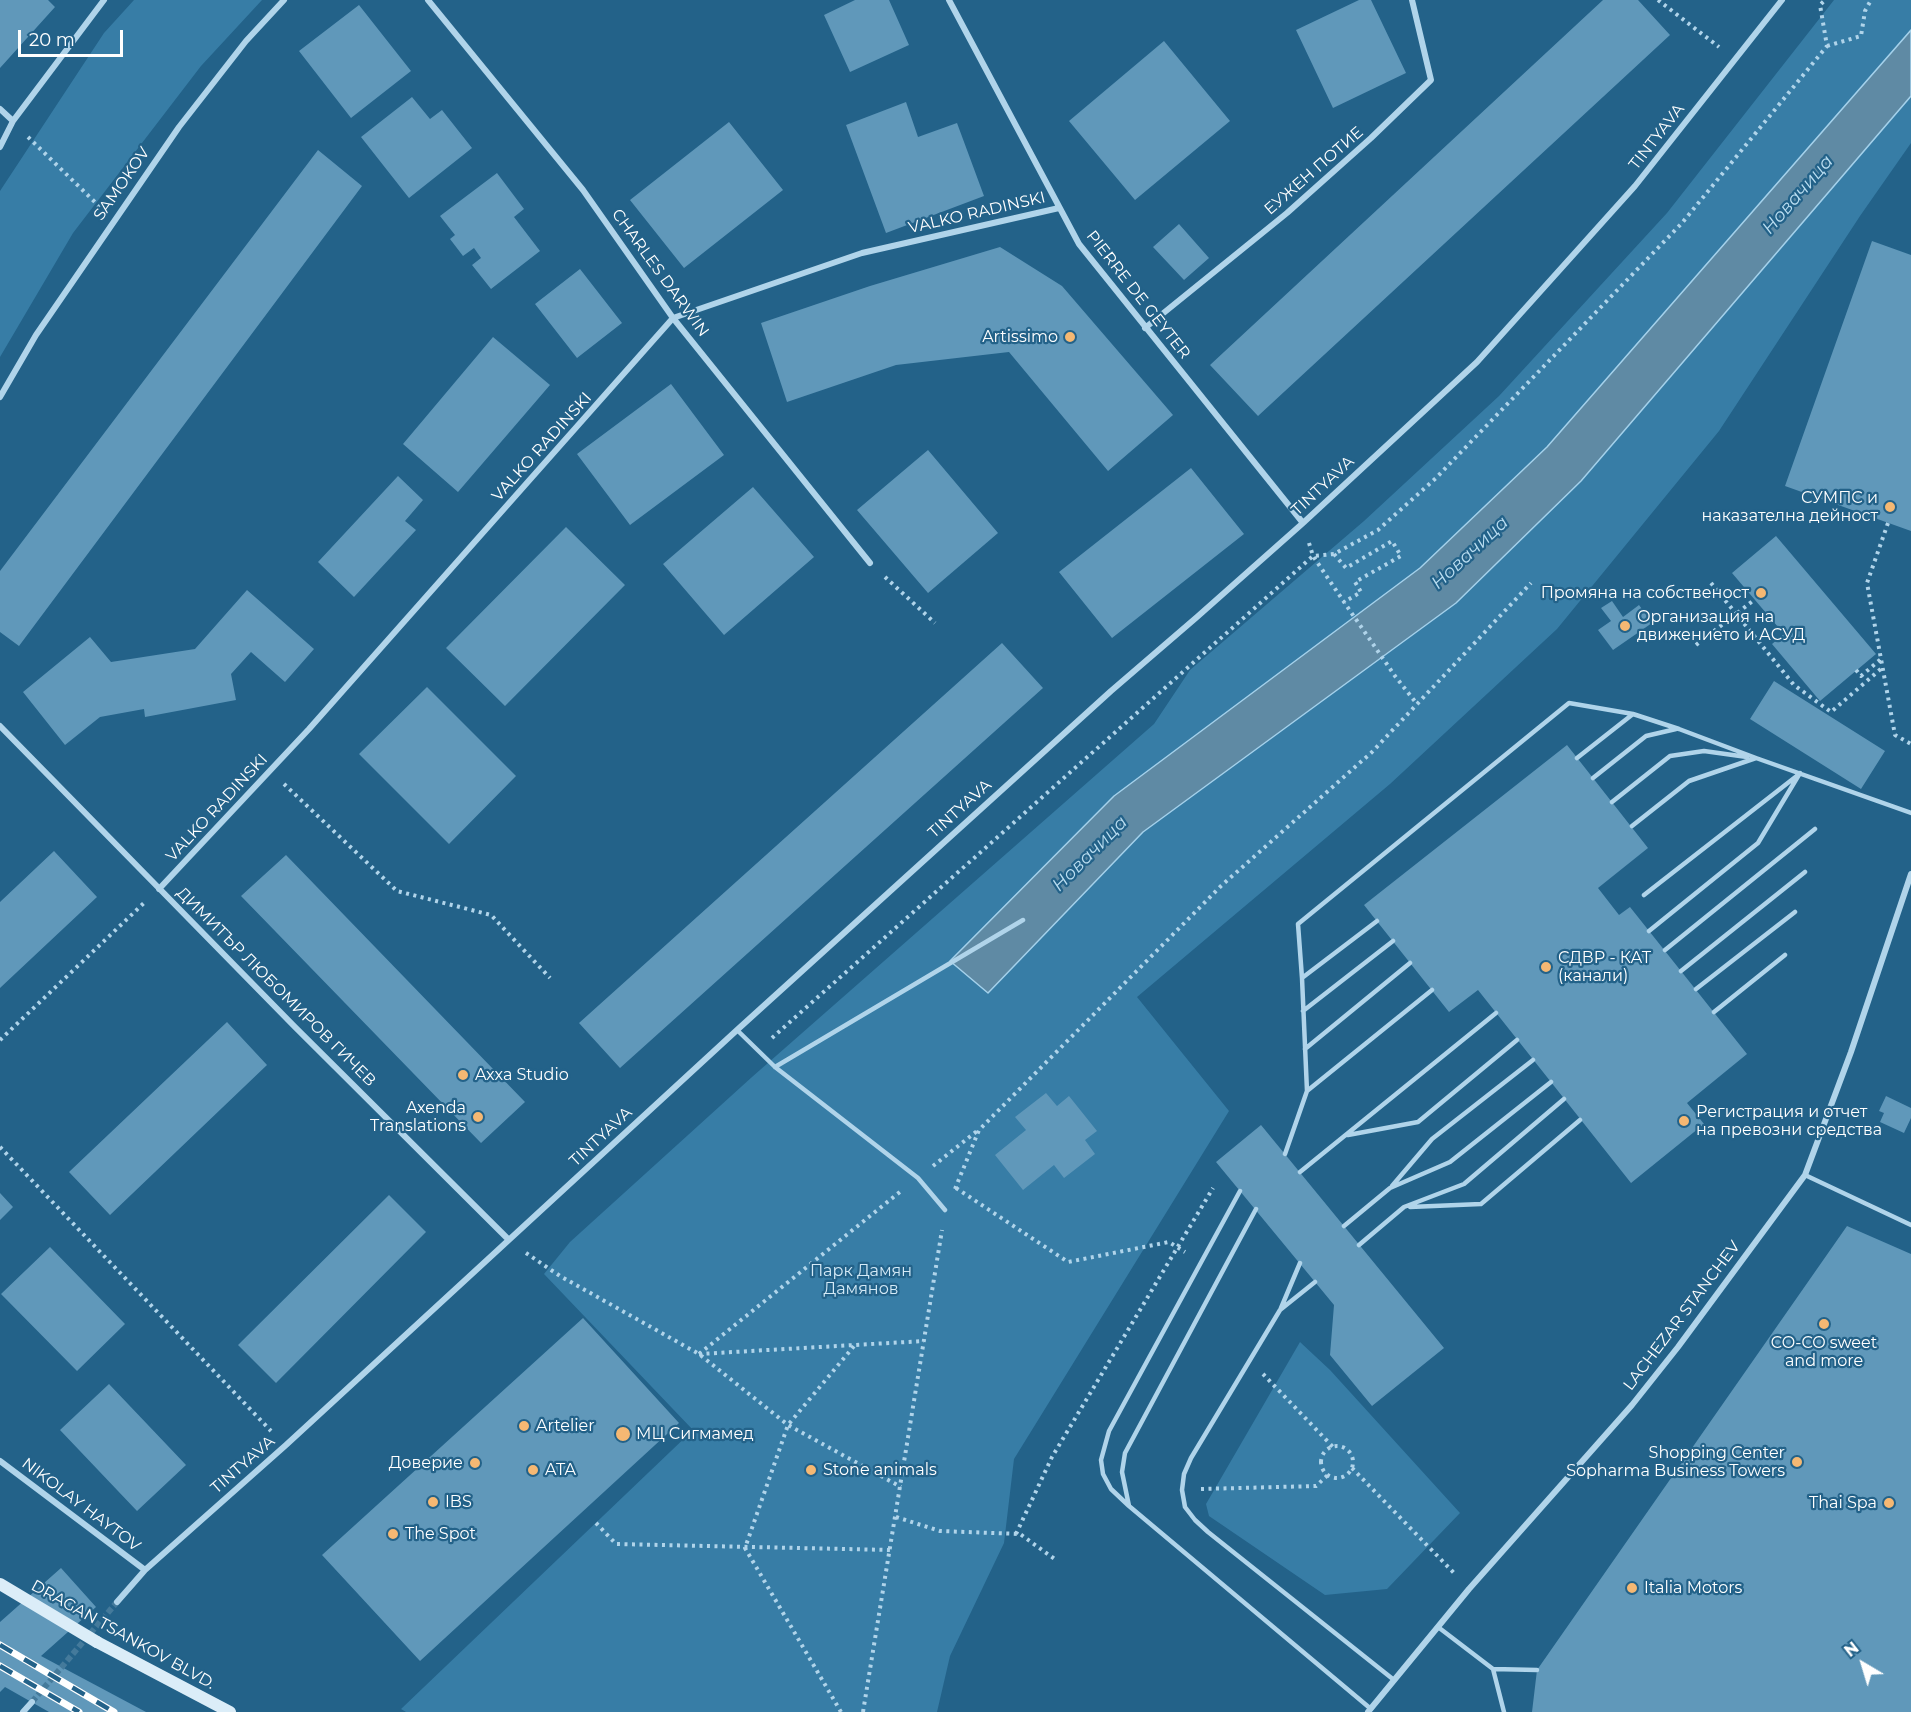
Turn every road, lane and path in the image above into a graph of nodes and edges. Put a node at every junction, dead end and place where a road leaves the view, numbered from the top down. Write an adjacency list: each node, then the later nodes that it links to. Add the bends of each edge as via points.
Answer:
1 (104, 0): 13 (street)
2 (284, 0): 19 (street, SAMOKOV, via 246,41 179,127 36,335)
3 (428, 0): 17 (street, CHARLES DARWIN, via 583,190)
4 (949, 0): 16 (street, PIERRE DE GEYTER)
5 (1412, 0): 18 (street, ЕУЖЕН ПОТИЕ, via 1431,80 1287,213)
6 (1658, 0): 10 (path)
7 (1782, 0): 20 (street, TINTYAVA, via 1635,186 1477,362)
8 (1825, 0): 11 (path, via 1820,5)
9 (1871, 0): 11 (path, via 1861,36)
10 (1715, 44)
11 (1827, 46): 22 (path, via 1682,224 1452,461 1378,530)
12 (0, 109): 13 (street)
13 (13, 121): 14 (street); 15 (path)
14 (0, 147)
15 (94, 201)
16 (1059, 208): 17 (street, VALKO RADINSKI, via 862,253); 18 (street, PIERRE DE GEYTER, via 1079,244)
17 (673, 318): 24 (street, CHARLES DARWIN); 43 (street, VALKO RADINSKI)
18 (1145, 328): 20 (street, PIERRE DE GEYTER)
19 (0, 397)
20 (1302, 523): 70 (street, TINTYAVA)
21 (1888, 523): 33 (path, via 1867,583)
22 (1334, 554): 23 (path); 29 (path, via 1346,568 1392,541 1401,556 1355,582 1362,592)
23 (1313, 556): 29 (path); 74 (path)
24 (870, 563)
25 (1531, 583): 36 (path)
26 (1711, 583): 30 (path)
27 (895, 586): 31 (path)
28 (1754, 600): 30 (path)
29 (1344, 602): 36 (path)
30 (1737, 614): 32 (path); 34 (path, via 1794,685 1831,712)
31 (935, 623)
32 (1696, 645)
33 (1881, 659): 34 (path); 35 (path, via 1861,676)
34 (1883, 667): 40 (path, via 1895,735)
35 (1856, 670)
36 (1417, 704): 81 (path, via 1372,752 1221,886)
37 (1633, 714): 39 (lane); 41 (lane); 64 (lane, via 1569,703 1298,924)
38 (0, 726): 52 (street, ДИМИТЪР ЛЮБОМИРОВ ГИЧЕВ)
39 (1679, 729): 42 (lane); 45 (lane, via 1646,736)
40 (1911, 744)
41 (1577, 758)
42 (1756, 758): 44 (lane); 46 (lane, via 1704,751 1670,756); 48 (lane, via 1689,782)
43 (270, 771): 52 (street, VALKO RADINSKI); 63 (path, via 397,891 491,915)
44 (1800, 773): 47 (lane); 53 (lane); 57 (lane, via 1758,843)
45 (1593, 778)
46 (1612, 802)
47 (1911, 813)
48 (1632, 826)
49 (1815, 829): 59 (lane)
50 (1805, 872): 62 (lane)
51 (1911, 874): 86 (street, LACHEZAR STANCHEV)
52 (159, 889): 71 (path); 97 (street, ДИМИТЪР ЛЮБОМИРОВ ГИЧЕВ)
53 (1644, 895)
54 (1796, 912): 65 (lane)
55 (1023, 920): 76 (lane)
56 (1377, 921): 64 (lane)
57 (1649, 931)
58 (1392, 941): 67 (lane)
59 (1665, 950)
60 (1785, 955): 68 (lane)
61 (1410, 963): 73 (lane)
62 (1681, 971)
63 (550, 978)
64 (1302, 978): 67 (lane)
65 (1696, 989)
66 (1432, 990): 78 (lane)
67 (1304, 1011): 73 (lane)
68 (1714, 1012)
69 (1496, 1013): 82 (lane)
70 (737, 1030): 74 (lane); 97 (street, TINTYAVA)
71 (0, 1040)
72 (1517, 1040): 82 (lane, via 1418,1122)
73 (1305, 1049): 78 (lane)
74 (758, 1051): 76 (lane)
75 (1533, 1060): 90 (lane, via 1432,1139)
76 (775, 1067): 87 (lane)
77 (1551, 1082): 90 (lane, via 1450,1162)
78 (1307, 1091): 84 (lane)
79 (1564, 1099): 92 (lane, via 1464,1184)
80 (1580, 1120): 92 (lane, via 1481,1204)
81 (979, 1130): 87 (path); 88 (path)
82 (1345, 1136): 85 (lane)
83 (0, 1147): 110 (path)
84 (1285, 1154)
85 (1300, 1172)
86 (1805, 1175): 95 (lane); 126 (street, LACHEZAR STANCHEV, via 1638,1397)
87 (918, 1178): 94 (lane); 107 (path)
88 (955, 1188): 94 (path); 99 (path, via 1068,1262 1169,1242)
89 (1213, 1188): 99 (path)
90 (1390, 1188): 96 (lane)
91 (1240, 1191): 100 (lane)
92 (1404, 1207): 98 (lane)
93 (1256, 1209): 117 (lane, via 1125,1453 1122,1472)
94 (945, 1210): 105 (path)
95 (1911, 1225)
96 (1344, 1226)
97 (509, 1240): 110 (street, TINTYAVA)
98 (1359, 1245)
99 (1178, 1247): 100 (path); 120 (path, via 1052,1457)
100 (1201, 1262): 117 (lane, via 1103,1446 1103,1474 1111,1489)
101 (1300, 1263): 104 (lane)
102 (546, 1267): 107 (path)
103 (1315, 1282): 104 (lane)
104 (1280, 1310): 108 (lane)
105 (924, 1341): 106 (path); 115 (path)
106 (855, 1345): 107 (path); 109 (path)
107 (699, 1354): 109 (path)
108 (1250, 1360): 111 (path); 116 (lane, via 1191,1458)
109 (788, 1425): 115 (path); 121 (path)
110 (286, 1446): 124 (street, TINTYAVA)
111 (1333, 1447): 113 (path, via 1350,1454); 114 (path, via 1322,1457 1322,1467)
112 (0, 1461): 124 (street, NIKOLAY HAYTOV)
113 (1352, 1468): 114 (path, via 1341,1478); 126 (path)
114 (1328, 1475): 116 (path, via 1316,1486)
115 (901, 1487): 118 (path)
116 (1182, 1490): 131 (lane, via 1185,1507 1202,1526)
117 (1129, 1506): 133 (lane)
118 (896, 1517): 120 (path, via 940,1531); 122 (path)
119 (596, 1523): 121 (path, via 616,1544)
120 (1016, 1534): 123 (path)
121 (745, 1548): 122 (path); 136 (path)
122 (890, 1550): 137 (path)
123 (1056, 1560)
124 (145, 1570): 127 (street, TINTYAVA)
125 (0, 1584): 135 (main road, DRAGAN TSANKOV BLVD., bridge, via 97,1642)
126 (1469, 1589): 128 (street, LACHEZAR STANCHEV)
127 (117, 1602)
128 (1438, 1627): 129 (lane); 131 (street, LACHEZAR STANCHEV)
129 (1493, 1669): 130 (lane); 138 (lane)
130 (1537, 1670)
131 (1394, 1680): 133 (street, LACHEZAR STANCHEV)
132 (32, 1702): 134 (street)
133 (1369, 1710)
134 (23, 1712)
135 (230, 1712)
136 (841, 1712)
137 (863, 1712)
138 (1504, 1712)

